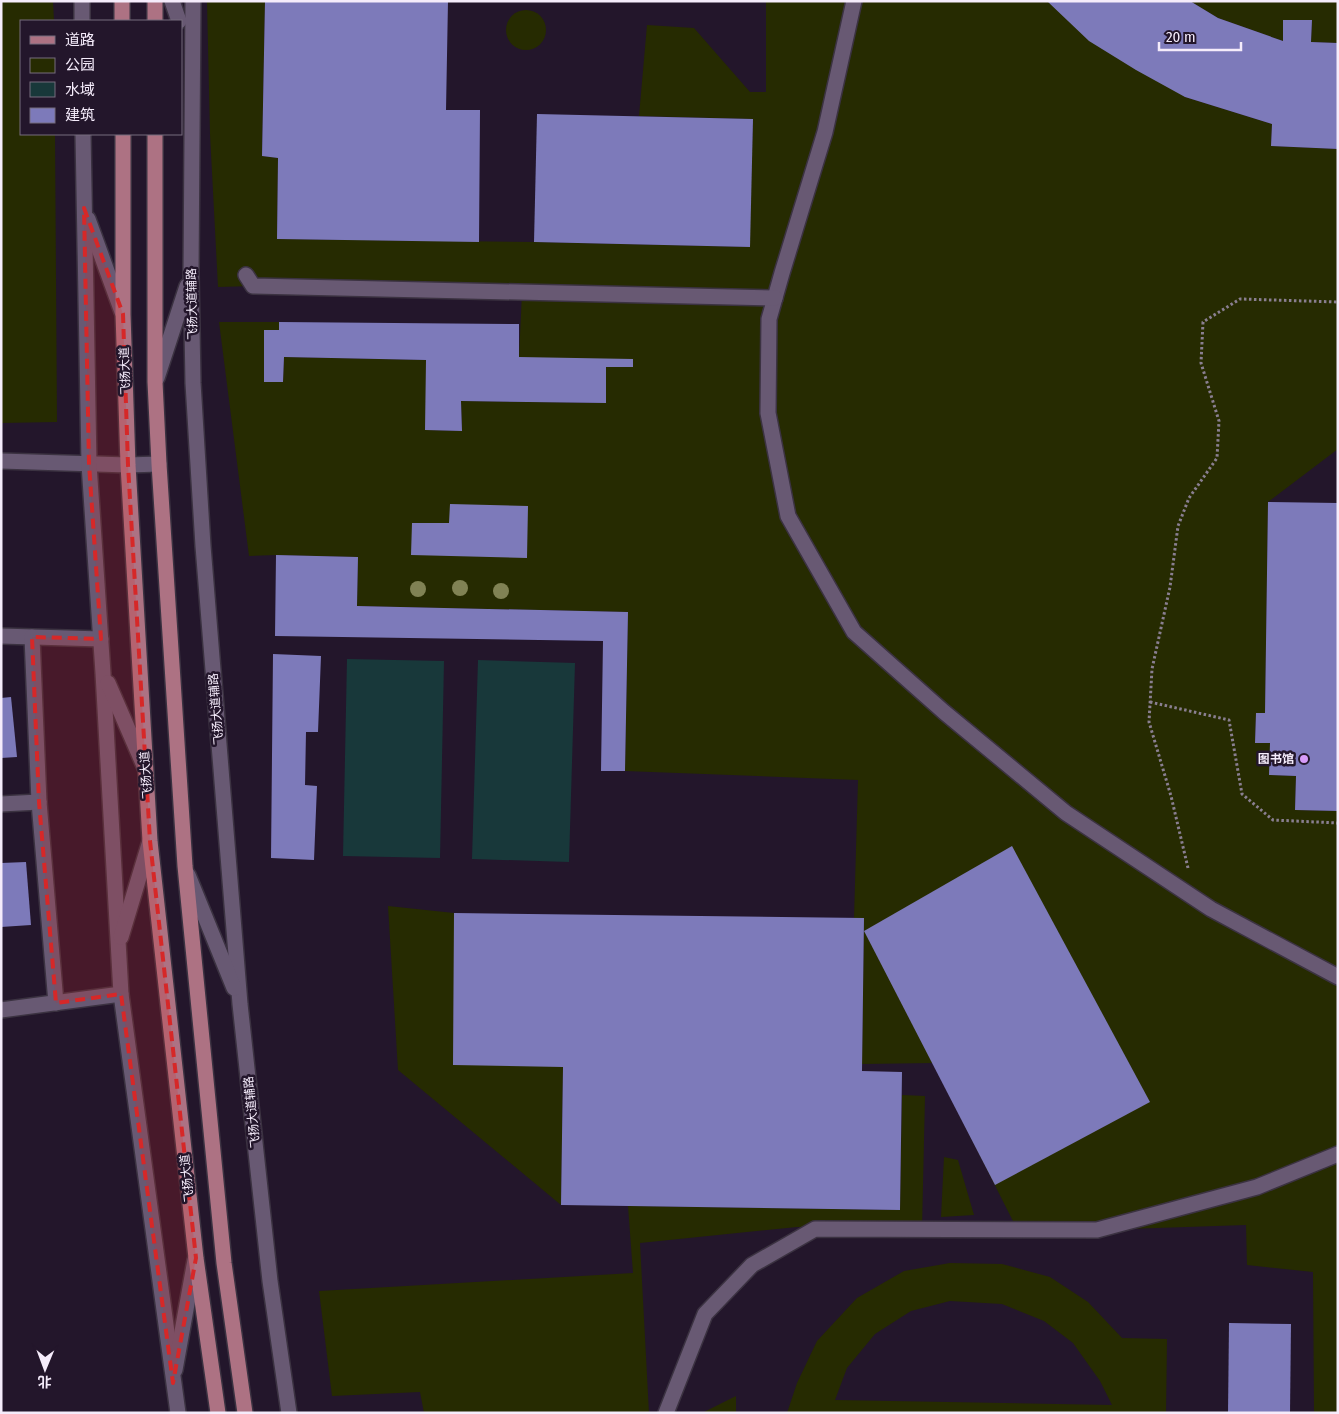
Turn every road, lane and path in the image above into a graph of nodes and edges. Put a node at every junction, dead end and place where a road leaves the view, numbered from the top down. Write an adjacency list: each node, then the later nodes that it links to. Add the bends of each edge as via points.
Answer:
1 (82, 1): 7 (street)
2 (122, 1): 8 (main road)
3 (155, 1): 9 (main road)
4 (172, 1): 10 (street)
5 (193, 1): 12 (street, 飞扬大道辅路)
6 (854, 1): 19 (street, via 826,132)
7 (82, 20)
8 (122, 20)
9 (155, 20)
10 (179, 20)
11 (182, 31): 12 (street)
12 (193, 60): 17 (street, 飞扬大道辅路)
13 (83, 135): 16 (street)
14 (122, 135): 21 (main road, 飞扬大道)
15 (155, 135): 22 (main road)
16 (84, 208): 21 (street); 24 (street)
17 (191, 274): 22 (street); 43 (street, 飞扬大道辅路, via 193,383 203,546)
18 (246, 275): 19 (street, via 253,286)
19 (775, 298): 38 (street, via 769,319 768,413 788,516 854,632 1066,813)
20 (1338, 302): 31 (path, via 1240,299 1203,322 1201,363 1219,421 1217,458 1189,498 1178,526 1170,587 1152,669)
21 (123, 314): 26 (main road, 飞扬大道)
22 (155, 382): 25 (main road)
23 (1, 462): 24 (street)
24 (89, 464): 26 (street); 29 (street)
25 (159, 464): 26 (street); 37 (main road)
26 (128, 465): 32 (main road, 飞扬大道)
27 (1, 636): 28 (street)
28 (32, 637): 29 (street); 33 (street)
29 (101, 639): 30 (street)
30 (103, 673): 32 (street); 39 (street)
31 (1150, 702): 35 (path, via 1229,720 1242,794 1273,820); 38 (path, via 1149,722 1171,796)
32 (145, 769): 36 (main road, 飞扬大道)
33 (38, 802): 34 (street); 42 (street)
34 (1, 804)
35 (1338, 823)
36 (150, 840): 39 (street); 46 (main road, 飞扬大道)
37 (185, 866): 43 (street); 50 (main road, via 224,1263)
38 (1195, 898): 40 (street)
39 (118, 948): 41 (street)
40 (1338, 977)
41 (121, 994): 42 (street); 47 (street)
42 (56, 1003): 44 (street)
43 (240, 1004): 51 (street, 飞扬大道辅路, via 270,1281)
44 (1, 1010)
45 (1338, 1154): 52 (street, via 1257,1187 1097,1230 815,1229 752,1265 705,1314)
46 (196, 1258): 47 (street); 49 (main road, 飞扬大道)
47 (173, 1383): 48 (street)
48 (178, 1413)
49 (218, 1413)
50 (245, 1413)
51 (289, 1413)
52 (666, 1413)

